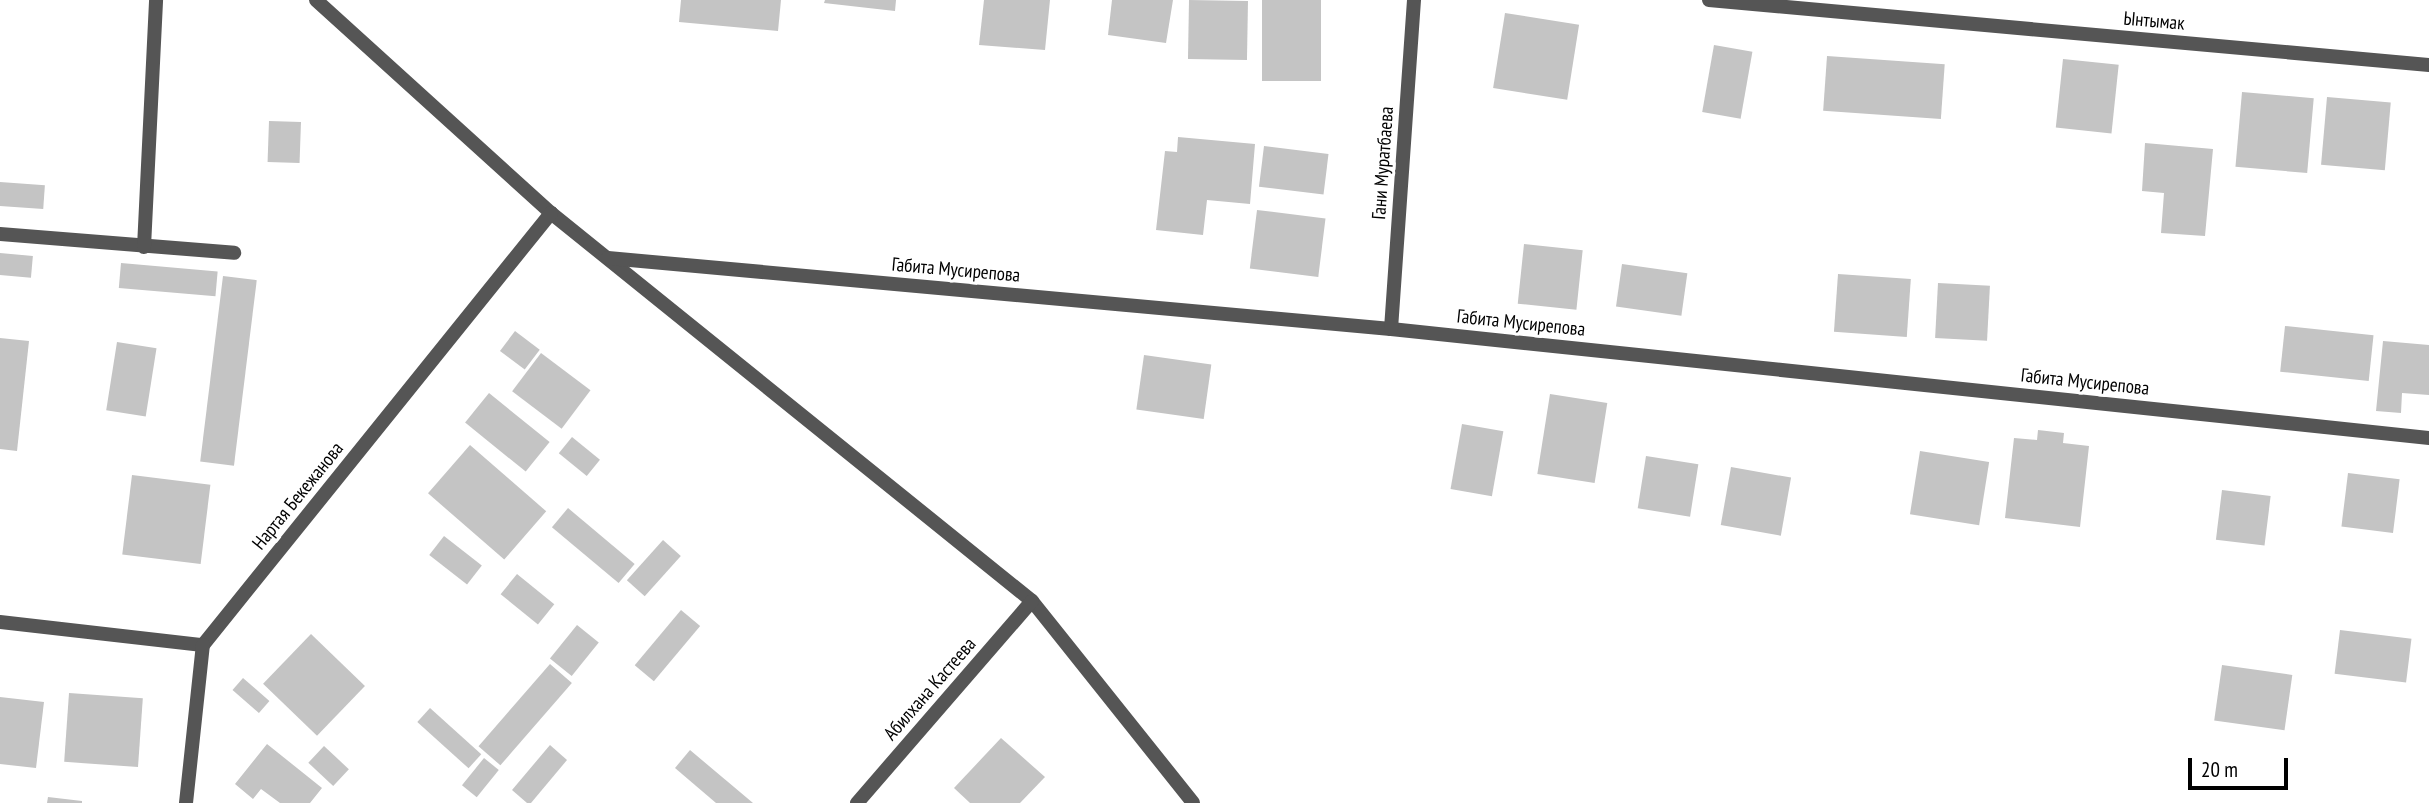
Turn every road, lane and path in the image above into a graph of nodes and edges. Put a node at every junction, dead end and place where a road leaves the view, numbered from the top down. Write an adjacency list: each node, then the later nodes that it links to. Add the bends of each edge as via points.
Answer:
1 (156, 0): 8 (street)
2 (316, 0): 6 (street)
3 (1414, 0): 11 (street, Гани Муратбаева)
4 (1709, 0): 5 (street, Ынтымак)
5 (2429, 65)
6 (551, 213): 10 (street); 15 (street, Нартая Бекежанова)
7 (0, 234): 8 (street)
8 (144, 247): 9 (street)
9 (234, 253)
10 (608, 258): 11 (street, Габита Мусирепова); 13 (street)
11 (1391, 329): 12 (street, Габита Мусирепова)
12 (2429, 438)
13 (1032, 601): 17 (street, Абилхана Кастеева); 18 (street)
14 (0, 622): 15 (street)
15 (203, 645): 16 (street)
16 (186, 803)
17 (857, 803)
18 (1193, 803)

